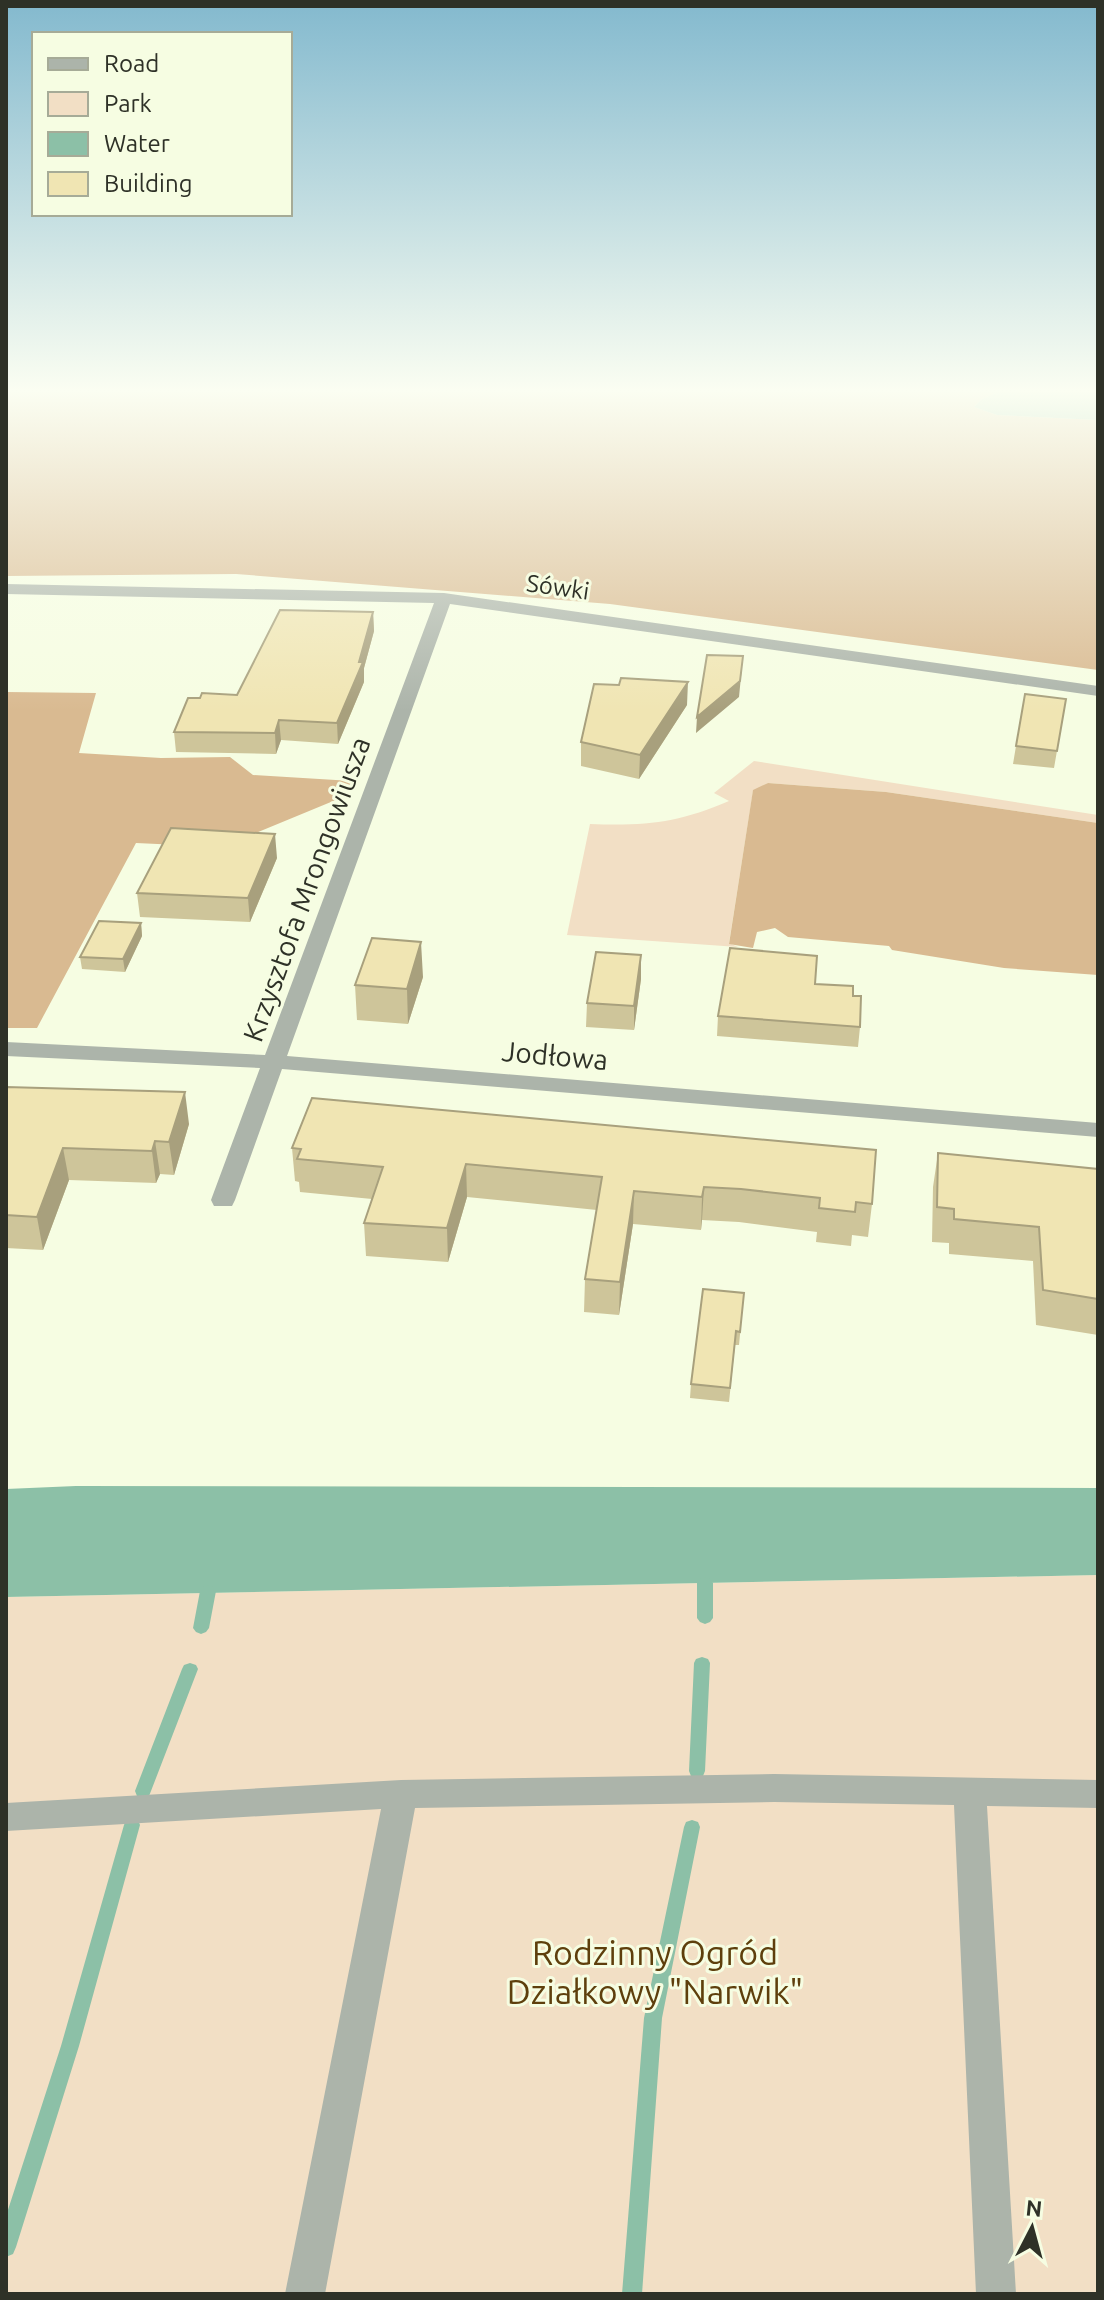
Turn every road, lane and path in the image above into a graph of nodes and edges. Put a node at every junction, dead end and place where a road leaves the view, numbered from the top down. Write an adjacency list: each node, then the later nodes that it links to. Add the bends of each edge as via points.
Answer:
1 (6, 589): 2 (street, Sówki)
2 (444, 598): 3 (street, Sówki); 5 (street, Krzysztofa Mrongowiusza)
3 (1098, 691)
4 (6, 1049): 5 (street, Jodłowa)
5 (275, 1062): 6 (street, Jodłowa); 7 (street, Krzysztofa Mrongowiusza)
6 (1098, 1130)
7 (223, 1200)
8 (970, 1791): 9 (street, via 774,1788); 10 (street); 13 (street)
9 (401, 1794): 11 (street); 12 (street)
10 (1098, 1794)
11 (6, 1817)
12 (305, 2294)
13 (996, 2294)

